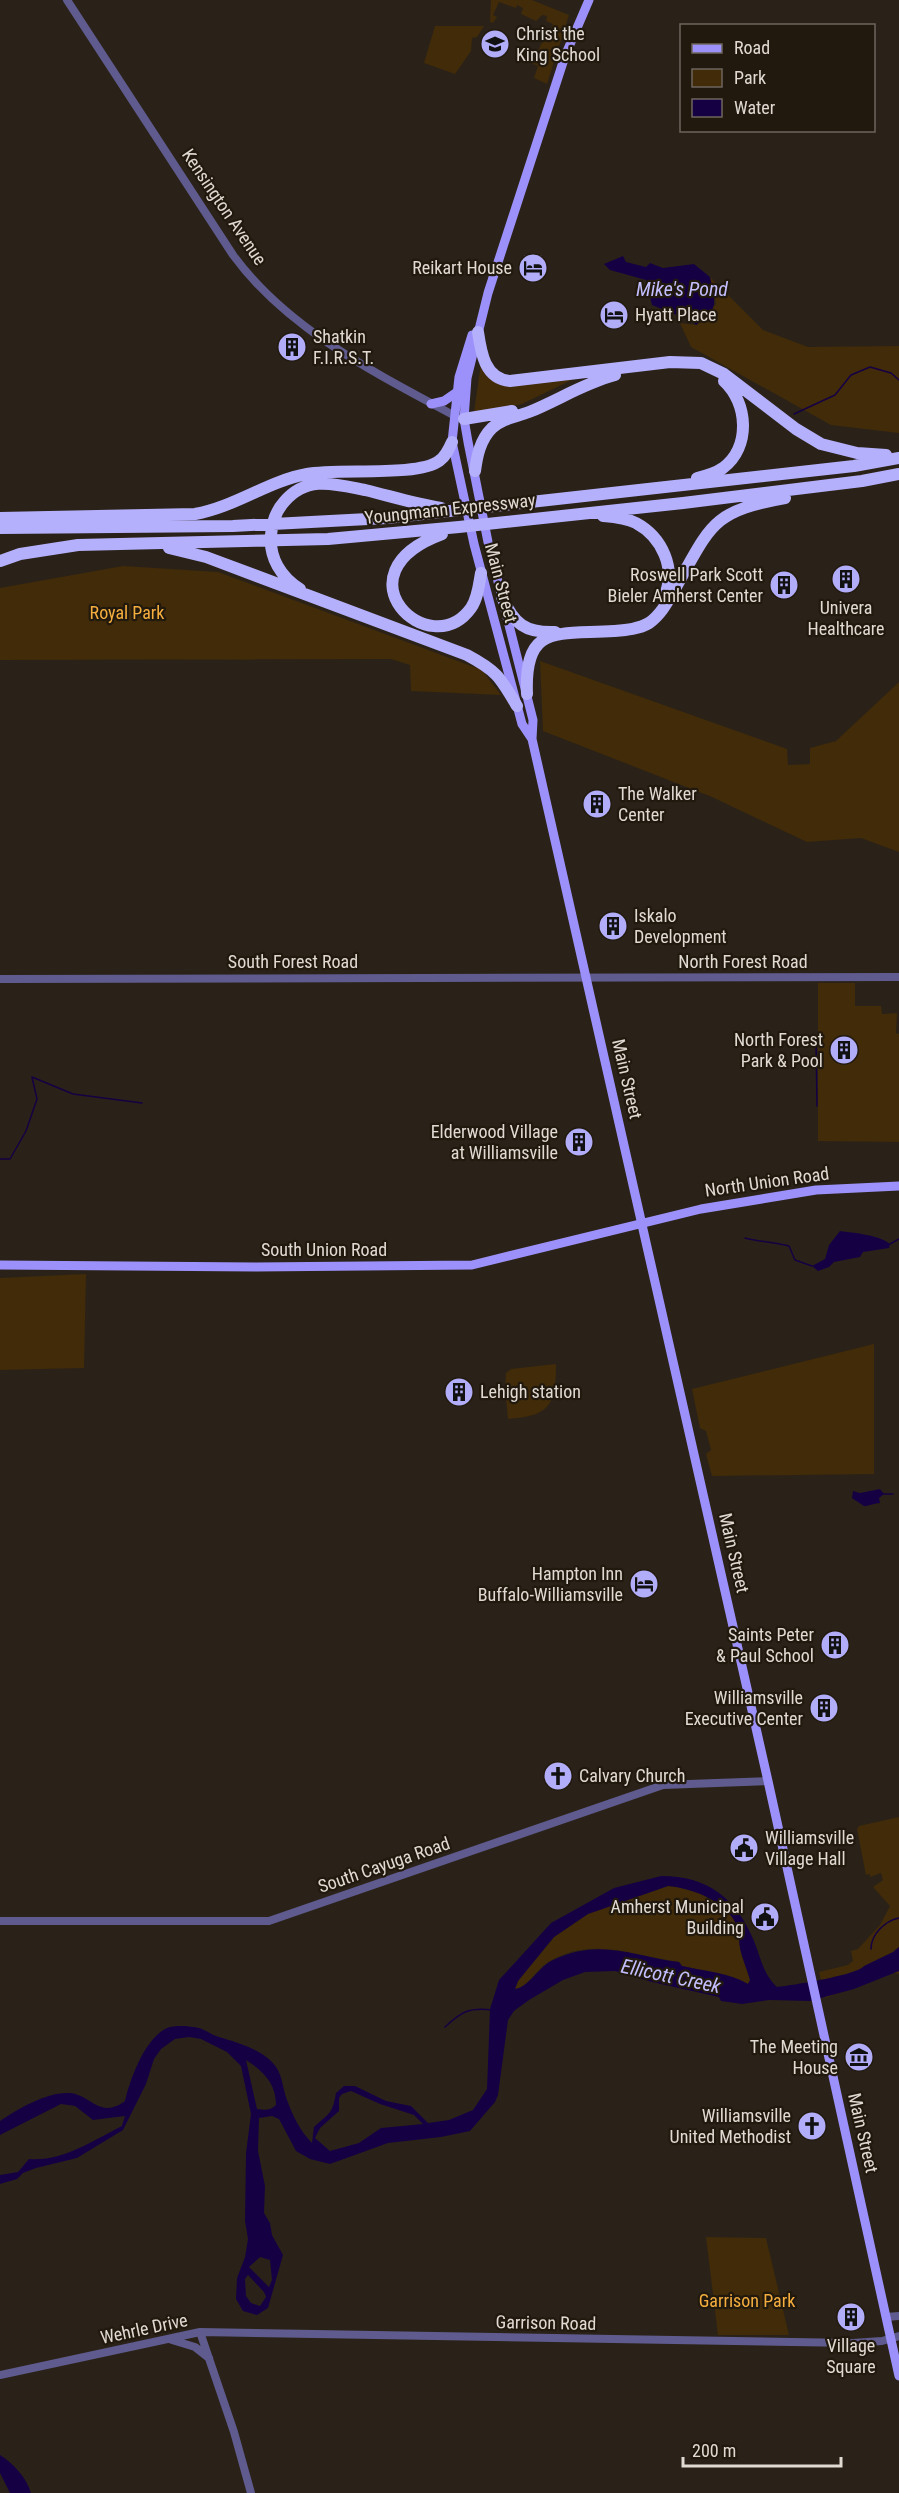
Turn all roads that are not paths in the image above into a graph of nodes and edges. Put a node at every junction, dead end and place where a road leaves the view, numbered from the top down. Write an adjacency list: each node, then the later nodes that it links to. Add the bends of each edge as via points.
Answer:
1 (67, 0): 8 (street, Kensington Avenue, via 232,255 255,283 319,335)
2 (589, 0): 3 (main road, Main Street, via 565,56)
3 (488, 293): 4 (main road, Main Street); 6 (main road, Main Street)
4 (478, 332): 5 (highway, via 488,368 503,380); 9 (main road, Main Street)
5 (622, 368): 9 (highway, via 578,381 530,407); 12 (highway, via 681,361 706,364 821,444 865,454)
6 (459, 377): 7 (main road, Main Street); 9 (main road)
7 (457, 392): 8 (main road); 9 (main road, Main Street)
8 (431, 404): 9 (street, Kensington Avenue)
9 (459, 418): 10 (highway); 11 (main road, Main Street); 13 (main road, Main Street)
10 (506, 418): 13 (highway, via 492,428 481,444); 16 (highway, via 616,374 681,366 705,370 736,395 742,412 740,443 721,469)
11 (452, 442): 19 (highway, via 446,454 432,465 308,474 195,514); 26 (main road, Main Street)
12 (899, 456): 16 (highway, Youngmann Expressway, via 854,466)
13 (474, 466): 27 (main road, Main Street)
14 (899, 474): 15 (highway, Youngmann Expressway)
15 (862, 481): 18 (highway, Youngmann Expressway); 29 (highway, via 762,502 725,516 704,536 666,605 650,622 632,629 555,636 540,642 527,662)
16 (670, 487): 17 (highway, Youngmann Expressway)
17 (469, 509): 22 (highway, Youngmann Expressway, via 387,518 233,526); 28 (highway, via 428,506 329,482 301,488 280,507 271,532 271,548 280,572)
18 (581, 514): 21 (highway, Youngmann Expressway); 27 (highway, via 628,520 658,542 667,559 669,581 657,609 632,626 539,632 525,628 510,616)
19 (0, 518)
20 (0, 528): 22 (highway)
21 (459, 528): 24 (highway, Youngmann Expressway, via 328,539); 26 (highway, via 420,542 400,560 393,581 397,604 406,615 429,626 451,623 472,607)
22 (37, 529): 23 (highway)
23 (0, 534)
24 (147, 544): 25 (highway, Youngmann Expressway, via 66,546); 28 (highway, via 206,557)
25 (1, 561)
26 (482, 573): 30 (main road, Main Street)
27 (502, 597): 29 (main road, Main Street)
28 (316, 599): 30 (highway, via 490,667)
29 (527, 694): 31 (main road, Main Street, via 533,720)
30 (518, 706): 31 (main road, Main Street)
31 (532, 739): 33 (main road, Main Street)
32 (899, 977): 33 (street, North Forest Road)
33 (587, 978): 34 (street, South Forest Road); 36 (main road, Main Street)
34 (0, 979)
35 (899, 1185): 36 (main road, North Union Road, via 816,1190)
36 (642, 1222): 37 (main road, South Union Road, via 462,1266); 38 (main road, Main Street)
37 (0, 1265)
38 (768, 1780): 39 (street, South Cayuga Road, via 663,1785 269,1921); 41 (main road, Main Street)
39 (0, 1921)
40 (899, 2316): 41 (street)
41 (886, 2317): 43 (main road, Main Street)
42 (200, 2332): 43 (street, Garrison Road, via 852,2343); 44 (street, Wehrle Drive); 45 (street, Wehrle Drive)
43 (895, 2337): 47 (main road, Main Street)
44 (168, 2339): 45 (street, via 189,2344); 46 (street, Wehrle Drive)
45 (210, 2358): 48 (street, Wehrle Drive)
46 (0, 2375)
47 (899, 2376)
48 (251, 2493)

